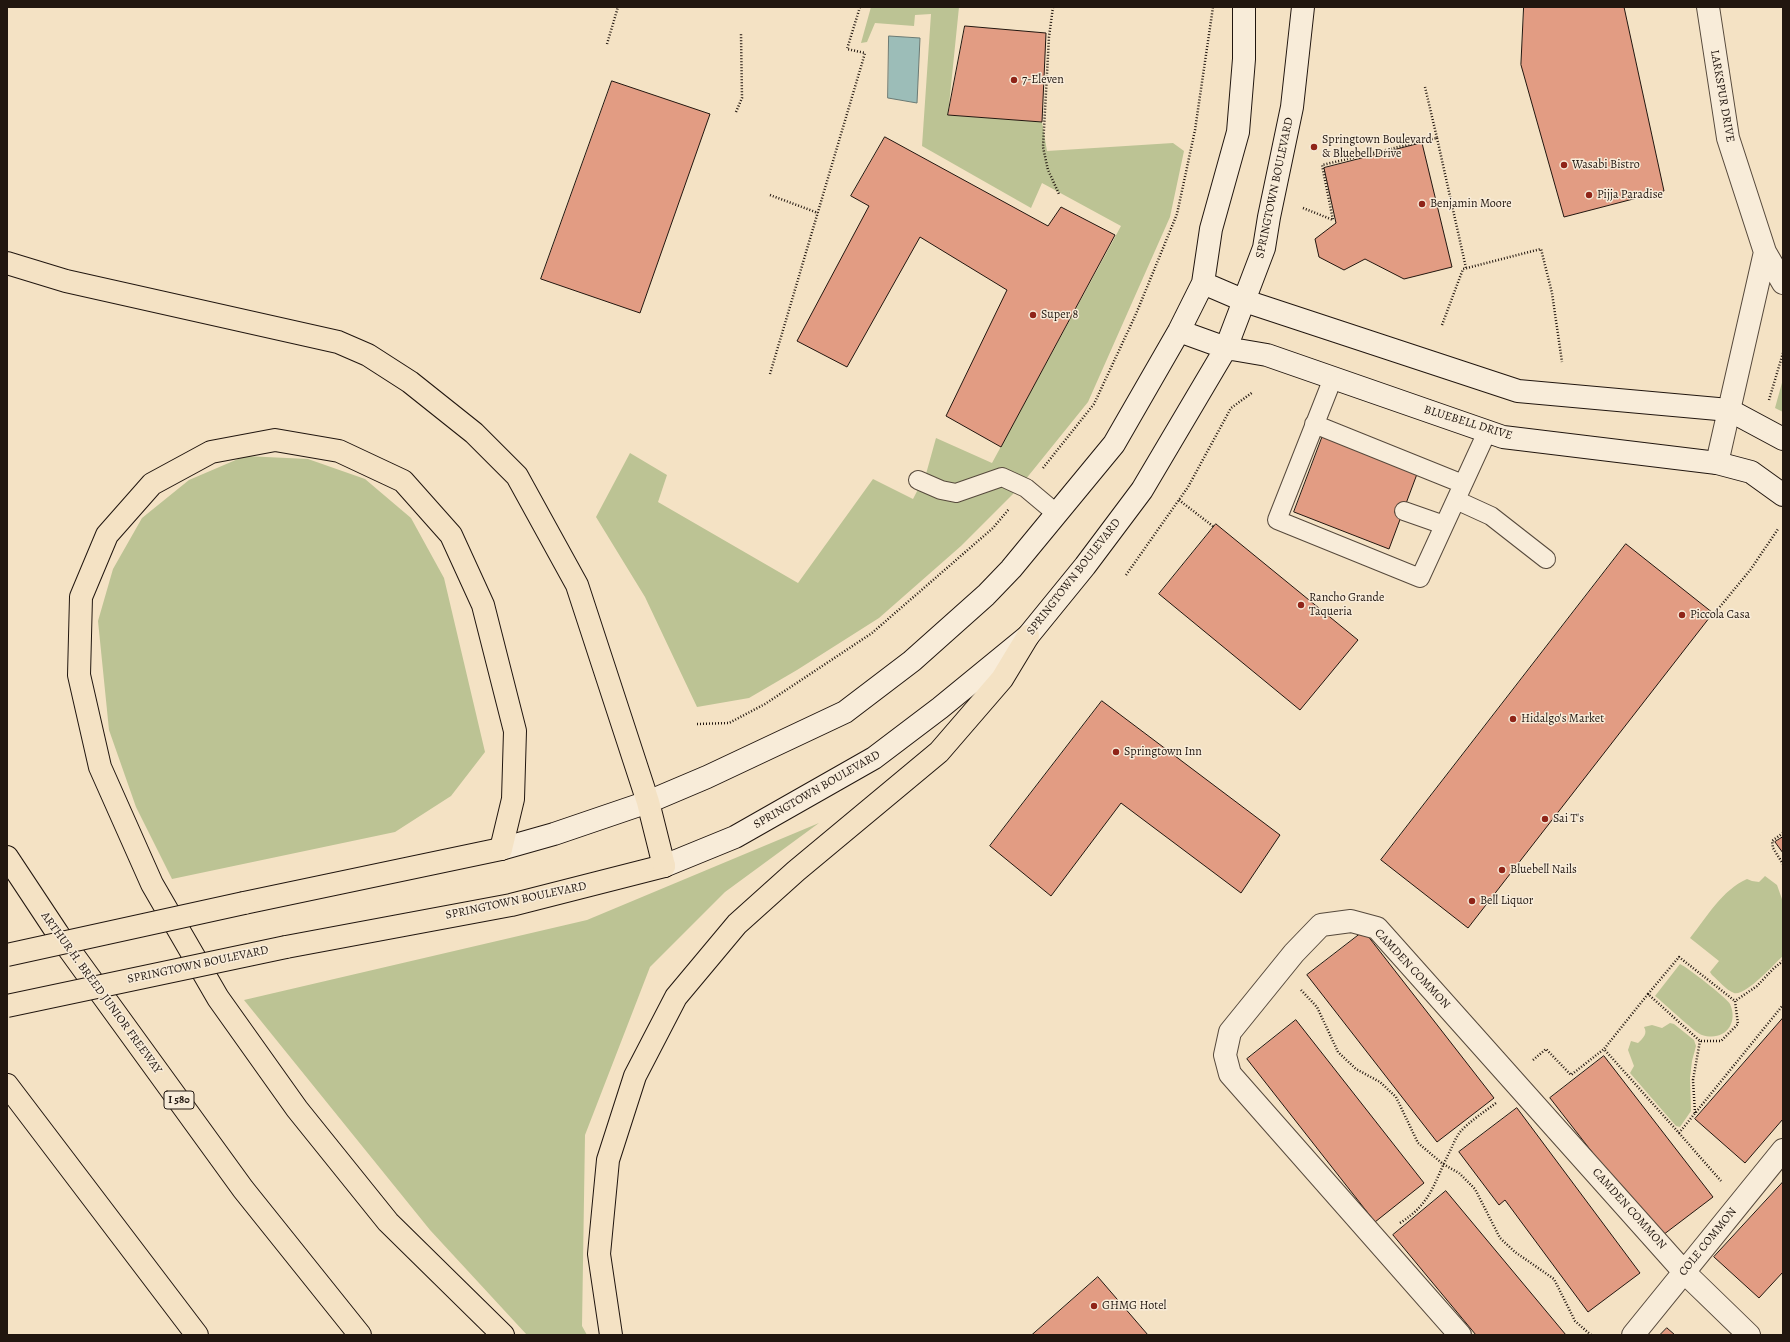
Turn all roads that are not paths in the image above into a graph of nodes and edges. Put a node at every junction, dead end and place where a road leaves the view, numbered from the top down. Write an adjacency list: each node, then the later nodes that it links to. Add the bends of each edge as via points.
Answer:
1 (1244, 7): 7 (street, via 1244,59 1238,132 1211,229)
2 (1303, 7): 8 (street, SPRINGTOWN BOULEVARD, via 1292,107 1264,248)
3 (1708, 7): 4 (street, LARKSPUR DRIVE, via 1728,138)
4 (1765, 252): 6 (street, LARKSPUR DRIVE); 12 (street)
5 (7, 263): 25 (main road, via 66,281 338,342 368,355 410,382 474,433 517,476 577,585)
6 (1783, 282)
7 (1203, 284): 8 (street); 9 (street)
8 (1245, 301): 10 (street, SPRINGTOWN BOULEVARD); 12 (street, via 1518,391)
9 (1179, 331): 10 (street, BLUEBELL DRIVE); 21 (street, via 1114,444)
10 (1226, 348): 11 (street, BLUEBELL DRIVE, via 1267,355); 24 (street, SPRINGTOWN BOULEVARD, via 1142,490)
11 (1333, 378): 13 (lane); 14 (street, BLUEBELL DRIVE)
12 (1729, 410): 15 (street); 16 (street)
13 (1314, 424): 18 (lane); 22 (lane, via 1302,473 1277,520 1420,578)
14 (1487, 432): 16 (street, BLUEBELL DRIVE, via 1503,437); 18 (lane)
15 (1783, 439)
16 (1717, 463): 19 (street, BLUEBELL DRIVE, via 1751,472)
17 (918, 480): 21 (lane, via 941,490 956,493 1002,477 1026,488)
18 (1460, 492): 22 (lane); 23 (lane)
19 (1783, 495)
20 (1404, 511): 22 (lane)
21 (1057, 514): 25 (street, via 986,595 912,662 845,712)
22 (1444, 525)
23 (1546, 559)
24 (1028, 636): 28 (street, SPRINGTOWN BOULEVARD, via 874,758 735,837); 37 (main road, via 1002,678 938,752 737,924 676,997 635,1076 608,1160 599,1254)
25 (648, 802): 26 (street); 28 (main road)
26 (501, 849): 29 (main road, bridge); 36 (main road, via 513,799 515,731 483,605 451,535 403,481 339,452 275,440 211,452 152,484 106,535 81,597 79,675 100,767 152,884 218,998 296,1109 388,1222)
27 (7, 857): 35 (main road, ARTHUR H. BREED JUNIOR FREEWAY / I 580, via 58,934 243,1188)
28 (664, 866): 30 (main road, SPRINGTOWN BOULEVARD, bridge, via 511,905 286,947)
29 (7, 955)
30 (7, 1006)
31 (7, 1085): 34 (main road)
32 (1783, 1150): 33 (street, COLE COMMON)
33 (1684, 1272): 38 (street, CAMDEN COMMON, via 1377,928 1351,921 1321,925 1294,953 1230,1032 1225,1055 1230,1074); 39 (street, COLE COMMON); 40 (street, CAMDEN COMMON)
34 (197, 1335)
35 (360, 1335)
36 (503, 1335)
37 (611, 1335)
38 (1460, 1335)
39 (1634, 1335)
40 (1749, 1335)

